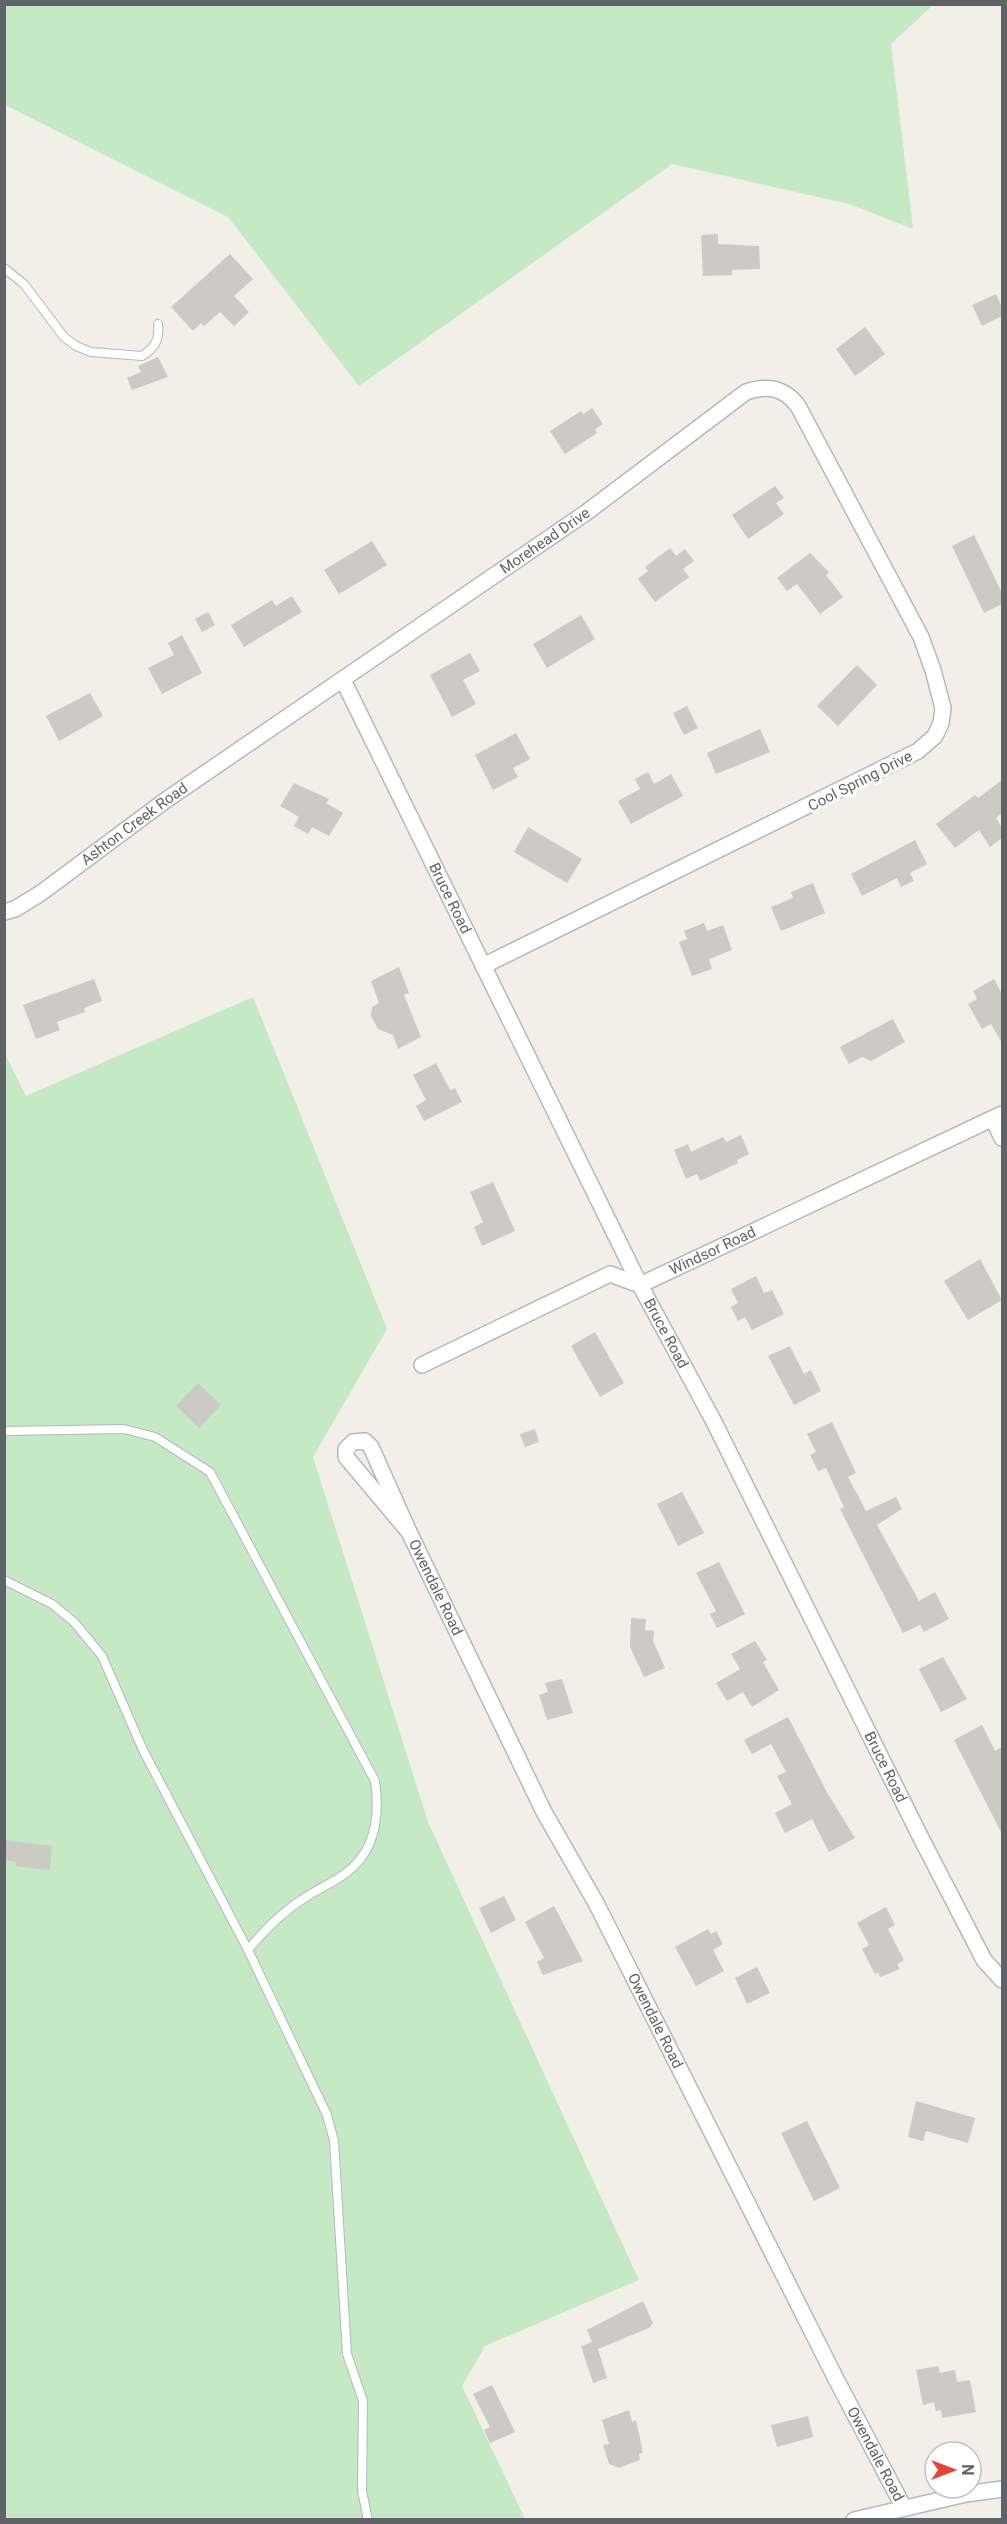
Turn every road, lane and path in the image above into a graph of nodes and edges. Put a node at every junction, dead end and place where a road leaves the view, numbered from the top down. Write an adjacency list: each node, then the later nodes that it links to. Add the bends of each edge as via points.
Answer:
1 (4, 268): 2 (lane, via 24,284 64,337 91,352 142,356 156,344)
2 (158, 324)
3 (814, 436): 4 (street, Morehead Drive, via 786,393 761,387 746,392 587,512); 7 (street, Cool Spring Drive, via 921,637 943,708 935,736 897,762)
4 (343, 680): 5 (street, Morehead Drive); 7 (street, Bruce Road)
5 (262, 734): 6 (street, Ashton Creek Road, via 41,893)
6 (4, 912)
7 (483, 966): 10 (street, Bruce Road)
8 (998, 1117): 9 (street); 10 (street, Windsor Road)
9 (1002, 1138)
10 (640, 1286): 11 (street, via 610,1274); 16 (street, Bruce Road, via 713,1420 984,1960)
11 (422, 1365)
12 (4, 1431): 15 (lane, via 124,1430 155,1437 210,1472 375,1781 377,1823 356,1864 284,1912)
13 (409, 1532): 13 (street, Owendale Road, via 346,1457 346,1449 353,1442 365,1442 371,1447); 18 (street, Owendale Road, via 544,1812 596,1903)
14 (4, 1580): 15 (lane, via 52,1604 74,1622 102,1656 143,1750)
15 (248, 1950): 19 (lane, via 327,2115 334,2141 346,2354 363,2401 362,2491)
16 (1002, 1980)
17 (1002, 2489): 18 (street)
18 (904, 2508): 20 (street)
19 (368, 2520)
20 (854, 2520)

